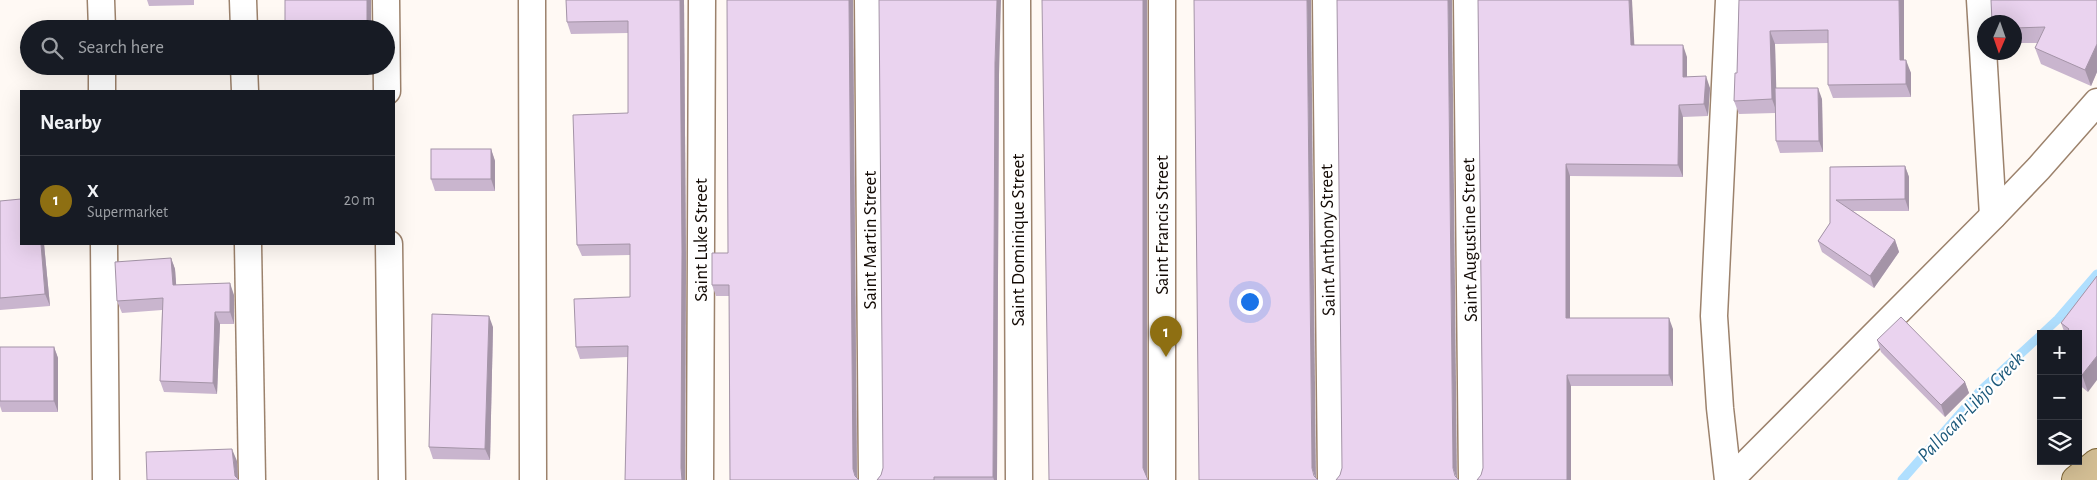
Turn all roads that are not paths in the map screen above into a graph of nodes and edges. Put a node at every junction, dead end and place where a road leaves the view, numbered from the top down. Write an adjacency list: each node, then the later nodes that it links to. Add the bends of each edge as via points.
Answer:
1 (101, 0): 13 (street)
2 (243, 0): 14 (street)
3 (386, 0): 15 (street)
4 (532, 0): 31 (street)
5 (702, 0): 32 (street, Saint Luke Street)
6 (868, 0): 33 (street, Saint Martin Street)
7 (1017, 0): 34 (street, Saint Dominique Street)
8 (1162, 0): 35 (street, Saint Francis Street)
9 (1326, 0): 36 (street, Saint Anthony Street)
10 (1467, 0): 37 (street, Saint Augustine Street)
11 (1729, 0): 38 (street, via 1714,316)
12 (1980, 0): 23 (street)
13 (102, 20)
14 (244, 20)
15 (386, 20)
16 (102, 75): 19 (street)
17 (244, 75): 20 (street)
18 (387, 75): 21 (street)
19 (102, 90)
20 (245, 90)
21 (387, 90)
22 (2097, 102): 23 (street)
23 (1993, 216): 38 (street)
24 (104, 245): 28 (street)
25 (248, 245): 29 (street)
26 (389, 245): 30 (street)
27 (2097, 463): 39 (main road)
28 (106, 480)
29 (252, 480)
30 (392, 480)
31 (533, 480)
32 (700, 480)
33 (872, 480)
34 (1019, 480)
35 (1162, 480)
36 (1331, 480)
37 (1472, 480)
38 (1729, 480)
39 (2076, 480)

